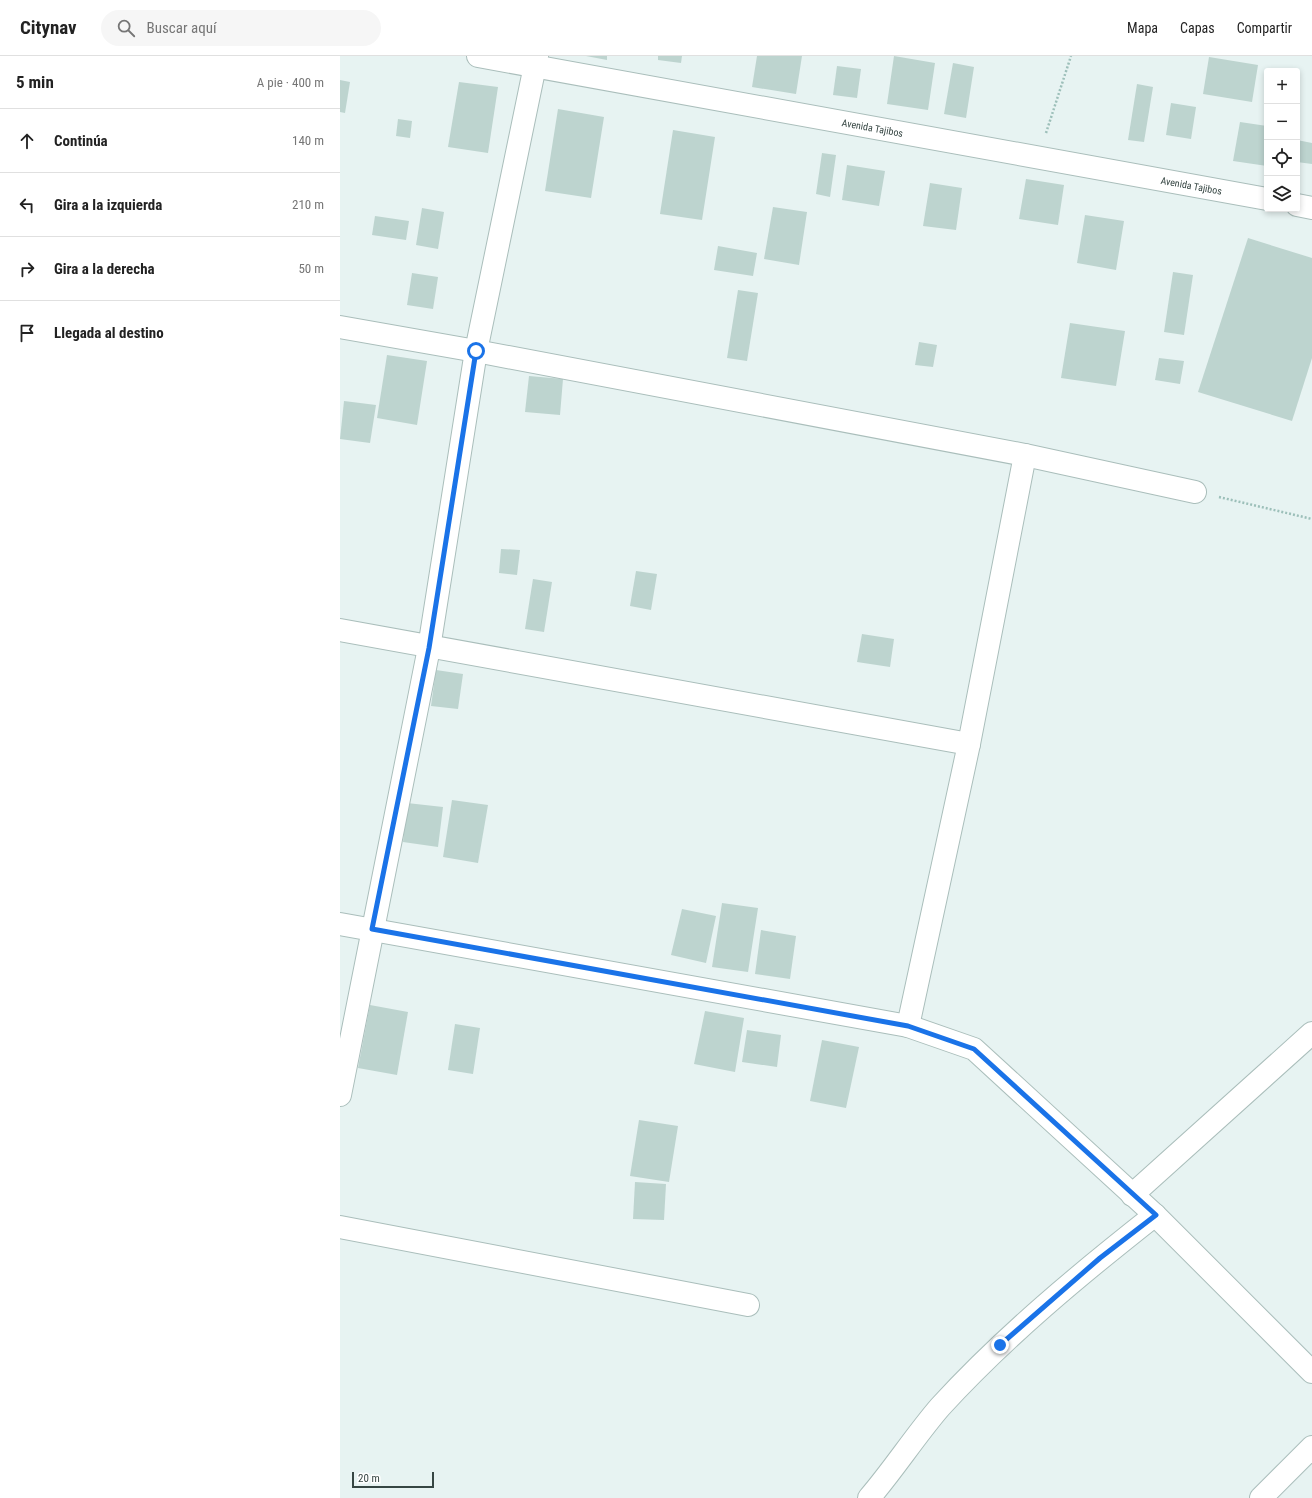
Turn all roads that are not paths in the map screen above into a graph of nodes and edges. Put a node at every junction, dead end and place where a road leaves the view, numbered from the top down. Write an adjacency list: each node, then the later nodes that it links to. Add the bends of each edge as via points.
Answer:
1 (478, 56): 2 (street, Avenida Tajibos)
2 (536, 61): 3 (street, Avenida Tajibos, via 1037,158); 7 (street)
3 (1264, 198)
4 (1300, 206): 5 (street)
5 (1312, 208)
6 (340, 328): 7 (street)
7 (476, 351): 8 (street); 11 (street)
8 (1025, 455): 9 (street); 12 (street)
9 (1195, 492)
10 (340, 630): 11 (street)
11 (429, 648): 12 (street); 14 (street)
12 (969, 744): 15 (street)
13 (340, 924): 14 (street)
14 (372, 929): 15 (street); 17 (street)
15 (908, 1026): 18 (street, via 974,1049)
16 (1312, 1033): 18 (street)
17 (340, 1095)
18 (1132, 1194): 19 (street)
19 (1156, 1215): 22 (street); 24 (street, via 1100,1258 1000,1345 940,1408)
20 (340, 1227): 21 (street)
21 (748, 1305)
22 (1312, 1372)
23 (1312, 1447): 25 (street)
24 (869, 1498)
25 (1260, 1498)

